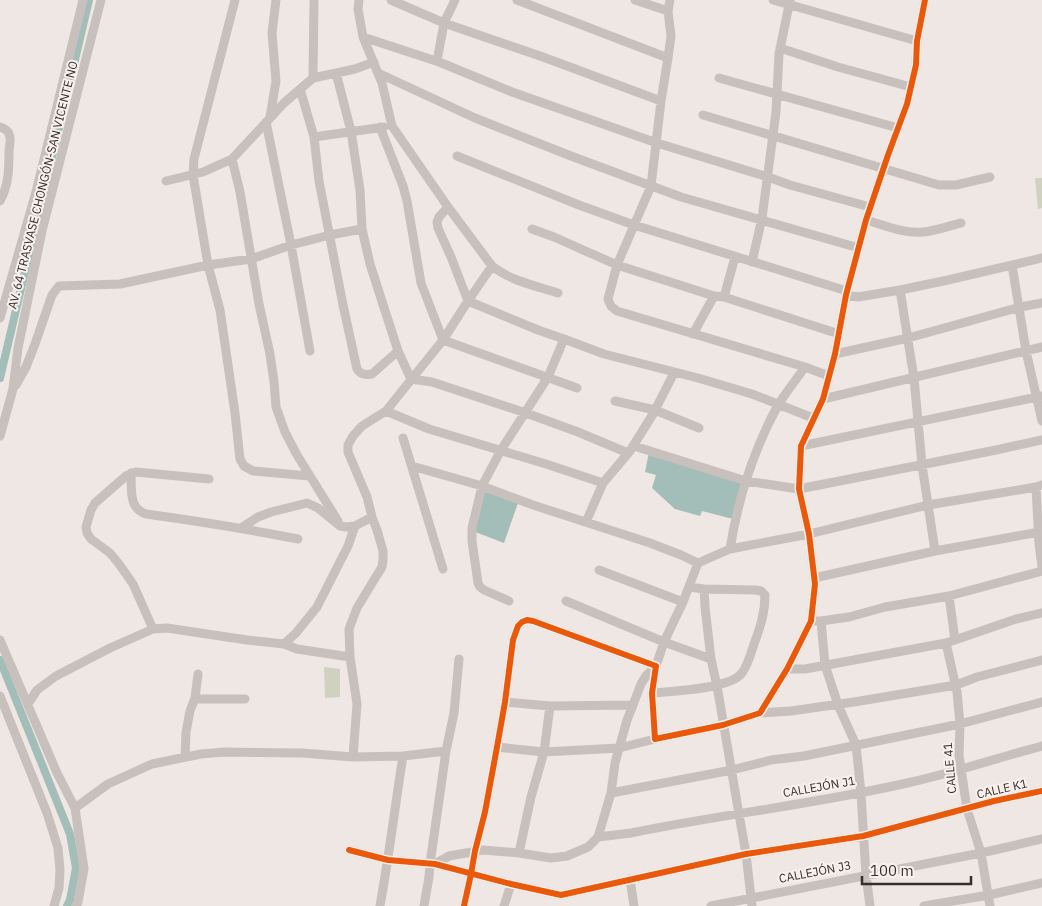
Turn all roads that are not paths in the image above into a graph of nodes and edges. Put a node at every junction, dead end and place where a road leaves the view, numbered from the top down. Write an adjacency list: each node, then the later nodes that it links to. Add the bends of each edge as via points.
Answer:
1 (84, 0): 78 (street, via 36,192)
2 (101, 0): 96 (street, AV. 64 TRASVASE CHONGÓN-SAN VICENTE NO, via 42,231)
3 (235, 0): 45 (street, via 194,159)
4 (276, 0): 32 (street, via 272,33 276,81)
5 (314, 0): 25 (street)
6 (358, 0): 17 (street)
7 (391, 0): 16 (street)
8 (455, 0): 16 (street)
9 (517, 0): 20 (street)
10 (635, 0): 15 (street)
11 (670, 0): 15 (street)
12 (773, 0): 14 (street)
13 (925, 0): 18 (street)
14 (790, 3): 18 (street); 19 (street)
15 (668, 12): 20 (street)
16 (444, 22): 21 (street); 30 (street)
17 (363, 37): 21 (street); 22 (street)
18 (917, 41): 27 (street)
19 (780, 48): 27 (street); 29 (street)
20 (668, 58): 30 (street)
21 (437, 61): 41 (street, via 512,92)
22 (374, 62): 23 (street); 24 (street)
23 (336, 73): 25 (street); 38 (street)
24 (378, 73): 34 (street); 49 (street, via 475,118)
25 (313, 78): 28 (street)
26 (719, 78): 29 (street)
27 (911, 87): 37 (street)
28 (300, 89): 32 (street); 40 (street)
29 (777, 93): 37 (street); 39 (street)
30 (661, 101): 41 (street)
31 (703, 115): 39 (street)
32 (268, 119): 43 (street); 60 (street)
33 (0, 122): 35 (street)
34 (392, 126): 36 (street); 51 (street)
35 (0, 127): 50 (street, via 8,132 10,141 7,182)
36 (380, 127): 38 (street); 83 (street, via 403,186 421,283)
37 (898, 128): 44 (street)
38 (351, 131): 40 (street); 57 (street)
39 (773, 136): 44 (street); 46 (street)
40 (314, 137): 59 (street)
41 (657, 143): 46 (street); 49 (street)
42 (457, 156): 56 (street)
43 (232, 159): 45 (street); 64 (street)
44 (883, 169): 47 (street, via 939,185 956,185); 52 (street)
45 (193, 175): 48 (street); 67 (street)
46 (768, 176): 52 (street); 54 (street)
47 (990, 177)
48 (166, 181)
49 (651, 186): 54 (street); 56 (street)
50 (0, 201)
51 (448, 207): 69 (street); 75 (street, via 439,217 438,228)
52 (870, 207): 53 (street)
53 (866, 220): 55 (street, via 921,233); 61 (street)
54 (762, 221): 61 (street); 65 (street)
55 (961, 223)
56 (634, 225): 62 (street); 68 (street)
57 (362, 229): 59 (street); 86 (street)
58 (532, 230): 68 (street)
59 (330, 235): 60 (street); 86 (street, via 342,305 359,372 372,374)
60 (291, 245): 64 (street); 85 (street)
61 (859, 248): 72 (street)
62 (735, 257): 65 (street); 74 (street)
63 (1042, 258): 66 (street)
64 (251, 259): 67 (street); 118 (street, via 270,354 276,406 285,432)
65 (752, 262): 72 (street)
66 (1012, 264): 70 (street); 77 (street)
67 (208, 265): 96 (street, via 120,284 59,286 52,295 26,367); 118 (street, via 220,310 240,459 253,471)
68 (617, 265): 73 (street); 79 (street, via 608,299 611,306 617,311)
69 (492, 266): 71 (street, via 513,278); 75 (street)
70 (900, 290): 72 (street, via 858,297); 81 (street)
71 (558, 293)
72 (847, 293): 80 (street)
73 (714, 296): 74 (street); 79 (street)
74 (724, 297): 80 (street)
75 (468, 301): 82 (street); 83 (street)
76 (1042, 303): 77 (street)
77 (1020, 307): 81 (street); 87 (street)
78 (1, 312)
79 (692, 334): 89 (street)
80 (839, 334): 88 (street)
81 (908, 338): 88 (street); 93 (street)
82 (564, 339): 90 (street, via 604,354); 92 (street)
83 (443, 340): 92 (street); 94 (street)
84 (1042, 347): 87 (street)
85 (310, 351)
86 (398, 351): 94 (street)
87 (1026, 351): 93 (street); 97 (street)
88 (835, 354): 91 (street)
89 (805, 367): 91 (street); 100 (street)
90 (674, 373): 100 (street); 101 (street)
91 (829, 376): 98 (street)
92 (548, 377): 95 (street); 103 (street)
93 (914, 378): 98 (street); 106 (street)
94 (411, 379): 102 (street); 103 (street, via 432,382)
95 (577, 388)
96 (13, 389): 108 (street, AV. 64 TRASVASE CHONGÓN-SAN VICENTE NO)
97 (1040, 397): 105 (street); 106 (street)
98 (823, 399): 104 (street)
99 (615, 401): 101 (street)
100 (779, 404): 104 (street); 120 (street)
101 (655, 410): 107 (street); 111 (street)
102 (386, 411): 113 (street, via 429,429); 126 (street, via 362,426 348,445)
103 (526, 413): 113 (street); 114 (street)
104 (813, 418): 112 (street)
105 (1042, 421)
106 (919, 422): 112 (street); 115 (street)
107 (699, 428)
108 (0, 436)
109 (402, 438): 116 (street)
110 (1042, 440): 115 (street)
111 (634, 446): 114 (street); 120 (street)
112 (801, 446): 124 (street)
113 (501, 450): 121 (street); 122 (street)
114 (628, 453): 121 (street)
115 (922, 465): 124 (street); 125 (street)
116 (412, 466): 122 (street); 138 (street)
117 (131, 473): 119 (street); 131 (street, via 132,501 140,512); 151 (street, via 95,504 86,527 91,539 110,553 133,584)
118 (310, 476): 128 (street)
119 (209, 479)
120 (746, 481): 124 (street); 134 (street)
121 (603, 483): 127 (street)
122 (482, 486): 127 (street); 146 (street, via 472,528 478,583 484,590)
123 (1039, 486): 125 (street); 130 (street)
124 (799, 489): 132 (street)
125 (928, 505): 132 (street); 135 (street)
126 (372, 517): 129 (street); 157 (street, via 383,551 382,567 356,608 349,629)
127 (586, 522): 136 (street)
128 (340, 526): 129 (street); 131 (street, via 307,503 271,512)
129 (355, 526): 156 (street, via 317,607)
130 (1040, 526): 135 (street); 137 (street)
131 (241, 528): 133 (street)
132 (808, 534): 134 (street); 141 (street)
133 (298, 539)
134 (730, 549): 136 (street)
135 (935, 551): 141 (street)
136 (698, 563): 142 (street)
137 (1042, 567)
138 (443, 569)
139 (599, 570): 147 (street)
140 (1042, 571): 144 (street)
141 (814, 578): 150 (street)
142 (689, 587): 143 (street); 147 (street)
143 (704, 589): 159 (street); 166 (street, via 755,590 765,595 760,629 743,672)
144 (949, 596): 149 (street); 153 (street)
145 (566, 601): 154 (street)
146 (509, 602)
147 (683, 602): 154 (street)
148 (1042, 613): 153 (street)
149 (821, 620): 150 (street); 161 (street)
150 (811, 621): 163 (street)
151 (153, 629): 156 (street, via 167,628); 173 (street, via 56,676 37,690)
152 (0, 640): 173 (street)
153 (955, 640): 155 (street)
154 (664, 642): 159 (street); 162 (street)
155 (946, 643): 161 (street); 165 (street, CALLE 41)
156 (284, 644): 157 (street)
157 (350, 657): 189 (street, via 357,704)
158 (459, 659): 185 (street, via 454,713)
159 (711, 659): 166 (street)
160 (1042, 660): 165 (street)
161 (825, 665): 163 (street); 175 (street)
162 (656, 666): 167 (street); 171 (street, via 527,620 518,626 513,640); 174 (street, via 641,684)
163 (787, 669): 177 (street)
164 (198, 674): 169 (street)
165 (956, 685): 175 (street); 178 (street, CALLE 41)
166 (717, 686): 167 (street); 179 (street)
167 (652, 694): 180 (street)
168 (0, 696): 215 (street, via 58,848 59,888)
169 (195, 699): 170 (street); 188 (street, via 186,732)
170 (245, 699)
171 (505, 702): 176 (street); 183 (street)
172 (1042, 702): 178 (street)
173 (28, 704): 195 (street, via 56,773)
174 (633, 705): 176 (street); 184 (street)
175 (838, 705): 177 (street); 181 (street)
176 (550, 706): 186 (street)
177 (760, 714): 179 (street)
178 (960, 724): 181 (street); 191 (street, CALLE 41)
179 (723, 725): 180 (street); 190 (street)
180 (655, 740): 184 (street)
181 (856, 745): 190 (street); 194 (street)
182 (1042, 746): 191 (street, CALLEJÓN J1)
183 (497, 747): 186 (street); 202 (street)
184 (619, 748): 186 (street); 193 (street)
185 (446, 751): 187 (street); 207 (street)
186 (544, 752): 203 (street)
187 (403, 756): 189 (street); 206 (street)
188 (184, 757): 189 (street, via 225,752); 195 (street, via 152,764 108,784)
189 (353, 757)
190 (732, 770): 193 (street); 197 (street)
191 (961, 770): 194 (street, CALLEJÓN J1); 196 (street, CALLE 41)
192 (1042, 791): 196 (street, CALLE K1)
193 (611, 793): 199 (street)
194 (861, 793): 197 (street, CALLEJÓN J1); 198 (street)
195 (75, 808): 216 (street, via 84,869)
196 (967, 809): 198 (street, CALLE K1); 204 (street, CALLE 41)
197 (738, 814): 199 (street, CALLEJÓN J1); 205 (street)
198 (863, 836): 205 (street, CALLE K1); 209 (street)
199 (598, 837): 203 (street, via 588,847 567,856 551,858)
200 (1042, 839): 204 (street, CALLEJÓN J3)
201 (349, 850): 206 (street, CALLE K1)
202 (475, 851): 203 (street); 207 (street, via 449,856); 208 (street)
203 (519, 853)
204 (981, 853): 209 (street, CALLEJÓN J3); 213 (street, CALLE 41)
205 (746, 854): 210 (street, CALLE K1); 214 (street)
206 (388, 860): 207 (street, CALLE K1); 217 (street)
207 (433, 864): 208 (street, CALLE K1); 218 (street)
208 (471, 874): 212 (street, CALLE K1); 219 (street)
209 (866, 875): 214 (street, CALLEJÓN J3); 223 (street)
210 (630, 880): 212 (street, CALLE K1, via 561,895); 221 (street)
211 (1042, 883): 213 (street)
212 (511, 884): 220 (street)
213 (989, 895): 224 (street); 225 (street, CALLE 41)
214 (751, 902): 222 (street, CALLEJÓN J3)
215 (54, 906)
216 (76, 906)
217 (380, 906)
218 (424, 906)
219 (464, 906)
220 (504, 906)
221 (634, 906)
222 (711, 906)
223 (870, 906)
224 (924, 906)
225 (990, 906)

